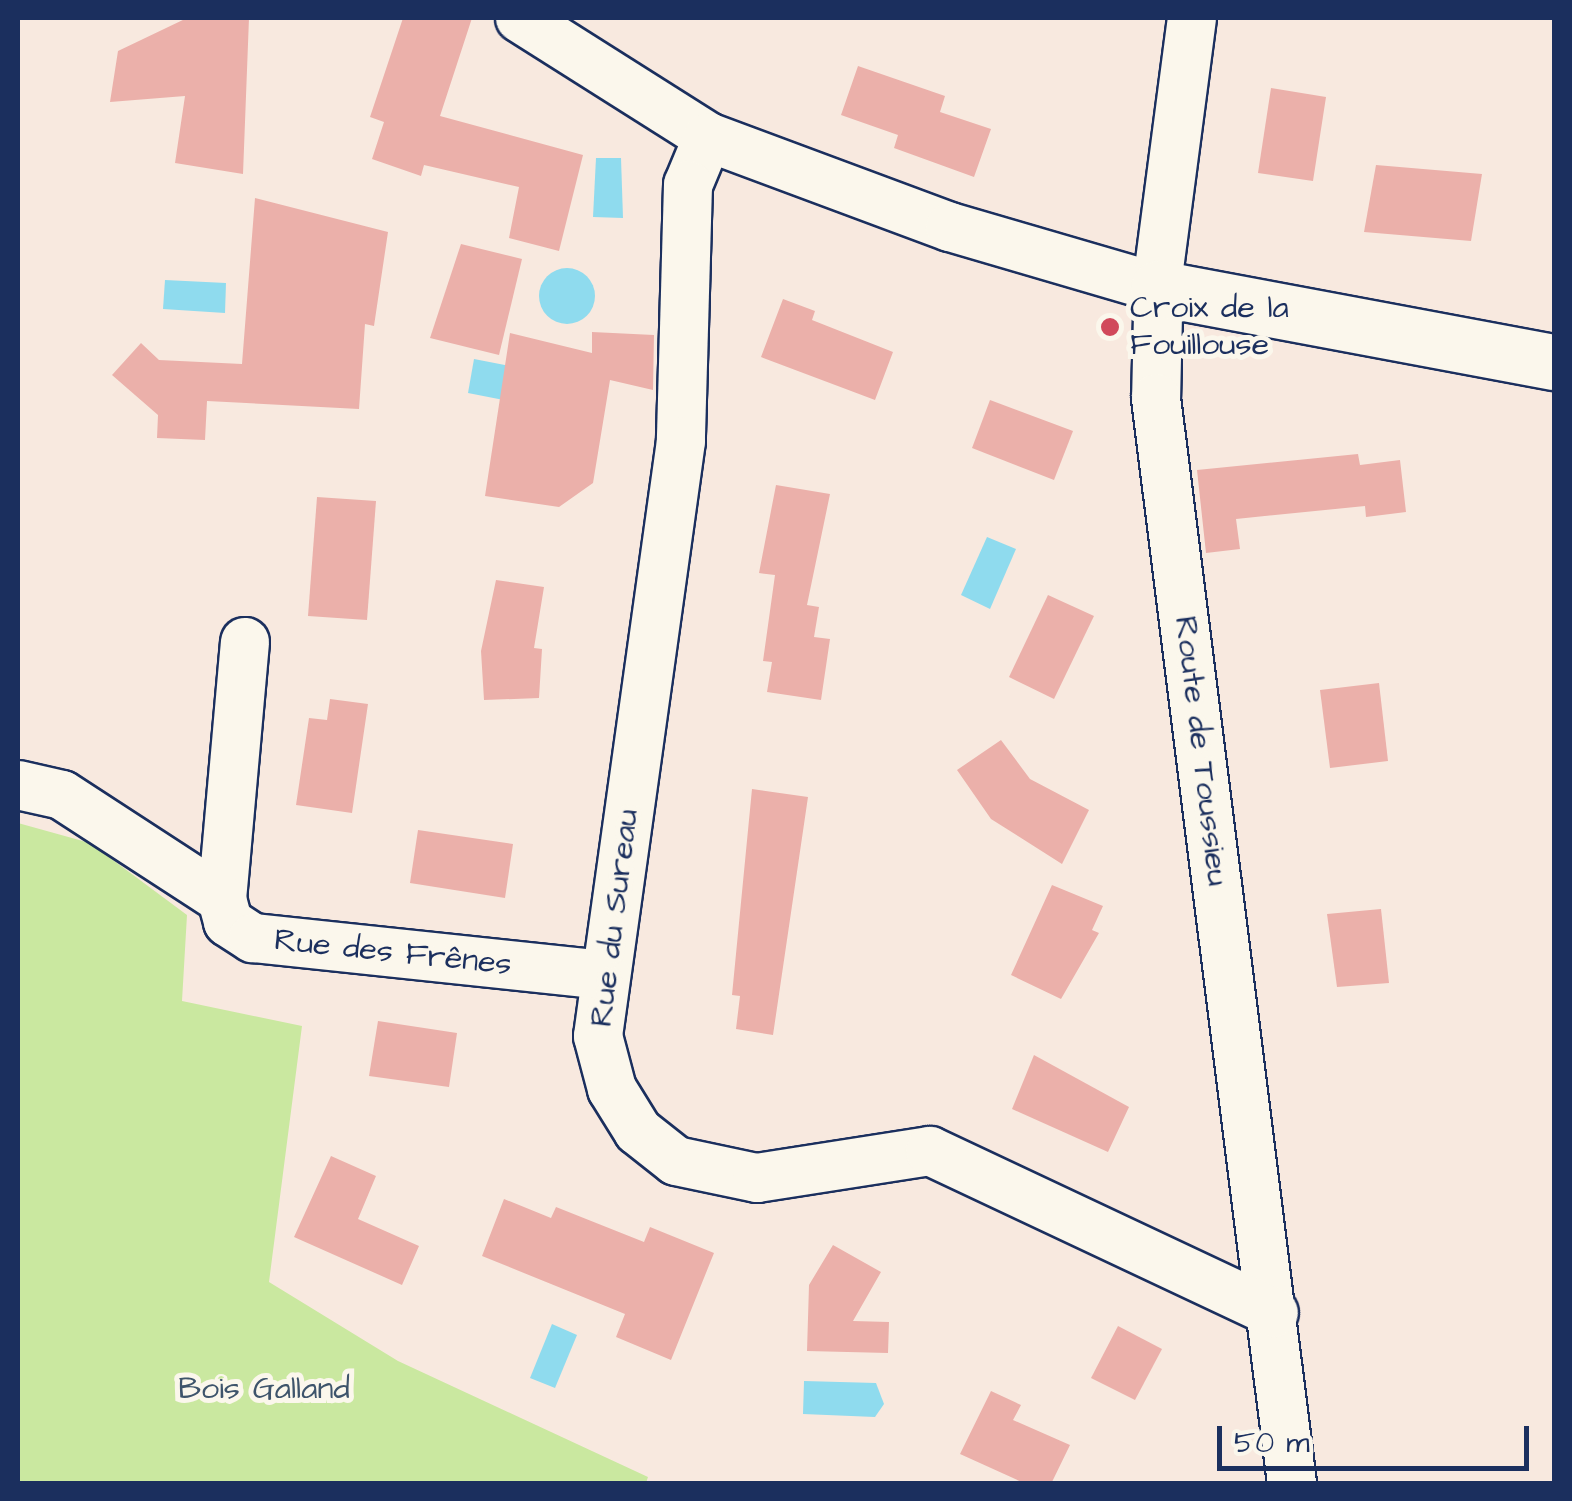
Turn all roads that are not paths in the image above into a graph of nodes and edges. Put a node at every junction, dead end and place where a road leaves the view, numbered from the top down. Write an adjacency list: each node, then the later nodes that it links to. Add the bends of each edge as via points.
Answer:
1 (520, 18): 3 (street)
2 (1192, 18): 4 (street, Route de Toussieu)
3 (708, 137): 4 (street, via 950,227); 9 (street, Rue du Sureau, via 688,185 681,441)
4 (1158, 288): 5 (street); 10 (street, Route de Toussieu, via 1156,398)
5 (1554, 362)
6 (245, 642): 8 (street)
7 (18, 785): 8 (street, via 62,795)
8 (222, 898): 9 (street, Rue des Frênes, via 228,922 253,938)
9 (605, 975): 10 (street, Rue du Sureau, via 598,1036 612,1090 638,1131 676,1161 757,1178 930,1151)
10 (1274, 1313): 11 (street, Route de Toussieu)
11 (1292, 1484)

